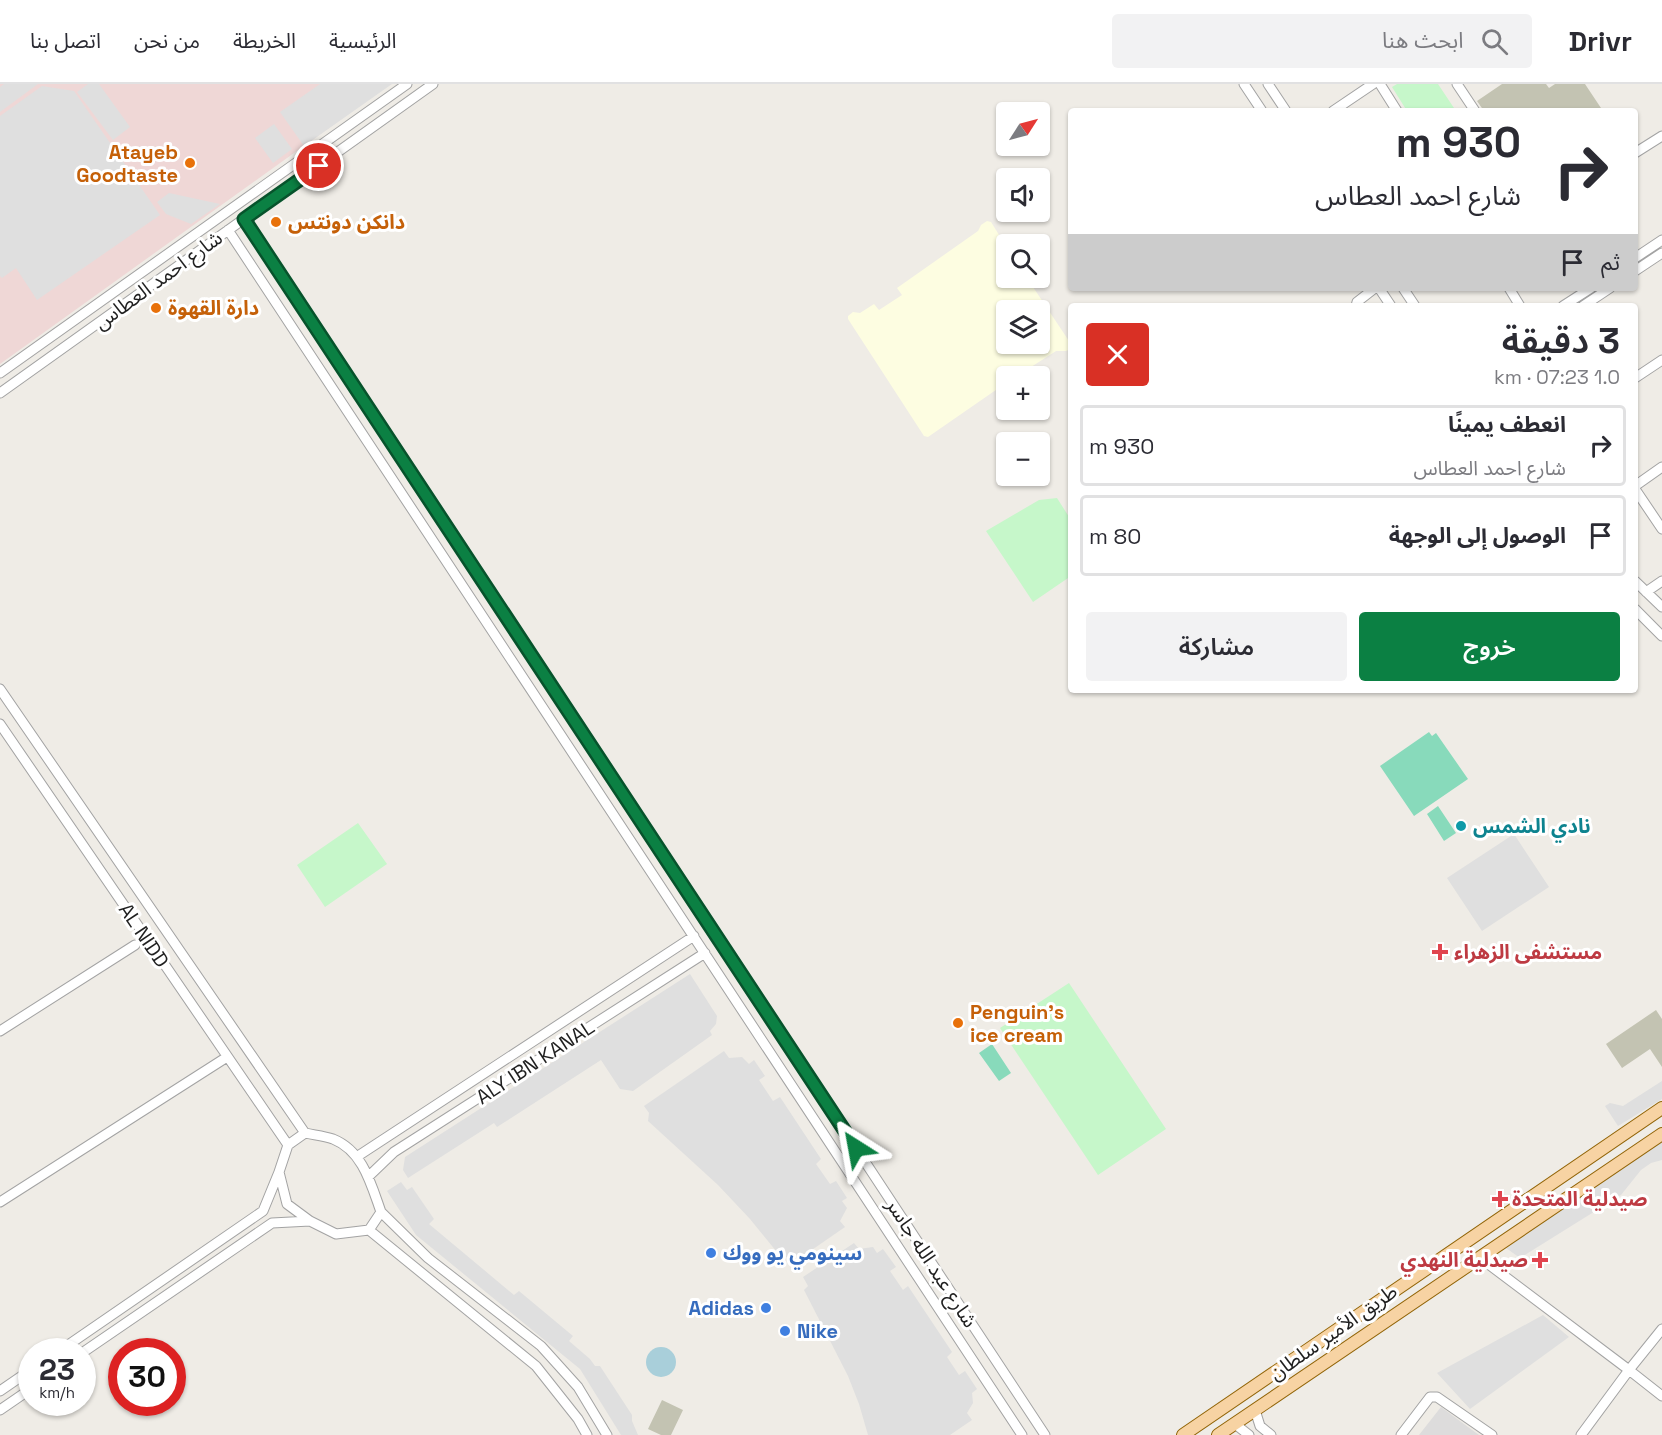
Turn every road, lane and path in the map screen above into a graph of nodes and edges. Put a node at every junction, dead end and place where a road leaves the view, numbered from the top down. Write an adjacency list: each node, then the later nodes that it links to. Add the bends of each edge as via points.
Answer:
1 (407, 84): 30 (street, شارع احمد العطاس)
2 (433, 84): 15 (street, شارع احمد العطاس)
3 (1244, 84): 8 (street)
4 (1268, 84): 9 (street)
5 (1374, 84): 10 (street)
6 (1380, 84): 11 (street)
7 (1457, 84): 12 (street)
8 (1260, 108)
9 (1284, 108)
10 (1338, 108)
11 (1395, 108)
12 (1472, 108)
13 (1662, 136): 14 (street)
14 (1638, 151)
15 (244, 219): 16 (street, شارع احمد العطاس); 33 (street, شارع عبد الله جاسر)
16 (228, 230): 32 (street, شارع احمد العطاس); 34 (street, شارع عبد الله جاسر)
17 (1661, 242): 19 (street)
18 (1662, 253): 20 (street)
19 (1638, 256)
20 (1638, 269)
21 (1373, 291): 25 (street)
22 (1379, 291): 26 (street)
23 (1586, 291): 27 (street)
24 (1606, 291): 28 (street)
25 (1357, 303)
26 (1389, 303)
27 (1568, 303)
28 (1588, 303)
29 (1662, 360): 31 (street)
30 (0, 373)
31 (1638, 376)
32 (0, 393)
33 (392, 444): 34 (street); 52 (street, شارع عبد الله جاسر)
34 (375, 452): 47 (street, شارع عبد الله جاسر)
35 (1662, 467): 36 (street)
36 (1638, 485)
37 (1638, 492): 38 (street)
38 (1662, 529)
39 (1662, 581): 41 (street)
40 (1638, 584): 41 (street)
41 (1646, 591): 42 (street)
42 (1662, 607)
43 (1638, 612): 44 (street)
44 (1662, 636)
45 (0, 689): 56 (street)
46 (0, 724): 51 (street, AL NIDD)
47 (694, 936): 49 (street, شارع عبد الله جاسر); 59 (street)
48 (135, 945): 50 (street)
49 (705, 953): 53 (street, شارع عبد الله جاسر); 61 (street, ALY IBN KANAL, via 394,1152)
50 (0, 1031)
51 (227, 1057): 58 (street, AL NIDD); 62 (street)
52 (799, 1062): 53 (street); 90 (street, شارع عبد الله جاسر)
53 (783, 1073): 89 (street, شارع عبد الله جاسر)
54 (1662, 1108): 55 (main road, طريق الأمير سلطان)
55 (1644, 1120): 57 (main road); 91 (main road, طريق الأمير سلطان)
56 (305, 1133): 58 (street); 59 (street, via 334,1140)
57 (1660, 1136): 66 (main road, طريق الأمير سلطان)
58 (288, 1145): 60 (street)
59 (358, 1156): 61 (street)
60 (279, 1172): 64 (street, via 287,1204); 68 (street, via 263,1211)
61 (369, 1176): 63 (street)
62 (0, 1202)
63 (381, 1212): 65 (street); 67 (street)
64 (309, 1221): 65 (street, via 336,1234); 70 (street, via 272,1223)
65 (369, 1230): 69 (street)
66 (1479, 1257): 76 (street); 84 (main road, طريق الأمير سلطان)
67 (436, 1264): 69 (street); 71 (street)
68 (171, 1274): 70 (street); 74 (street)
69 (426, 1277): 73 (street)
70 (179, 1287): 75 (street)
71 (506, 1320): 73 (street); 77 (street, via 541,1347)
72 (1662, 1329): 76 (street)
73 (496, 1334): 79 (street, via 536,1366)
74 (78, 1338)
75 (96, 1343)
76 (1629, 1370): 81 (street); 97 (street)
77 (565, 1373): 79 (street); 85 (street)
78 (18, 1379): 80 (street)
79 (551, 1384): 87 (street)
80 (0, 1391)
81 (1662, 1396)
82 (18, 1398): 83 (street)
83 (0, 1410)
84 (1255, 1410): 86 (main road, طريق الأمير سلطان); 94 (street, via 1260,1426)
85 (598, 1420): 87 (street); 88 (street)
86 (1234, 1424): 92 (main road, طريق الأمير سلطان); 93 (street)
87 (586, 1432)
88 (607, 1435)
89 (1022, 1435)
90 (1045, 1435)
91 (1183, 1435)
92 (1218, 1435)
93 (1249, 1435)
94 (1271, 1435)
95 (1401, 1435): 96 (street, via 1430,1397 1437,1396)
96 (1492, 1435)
97 (1581, 1435)

